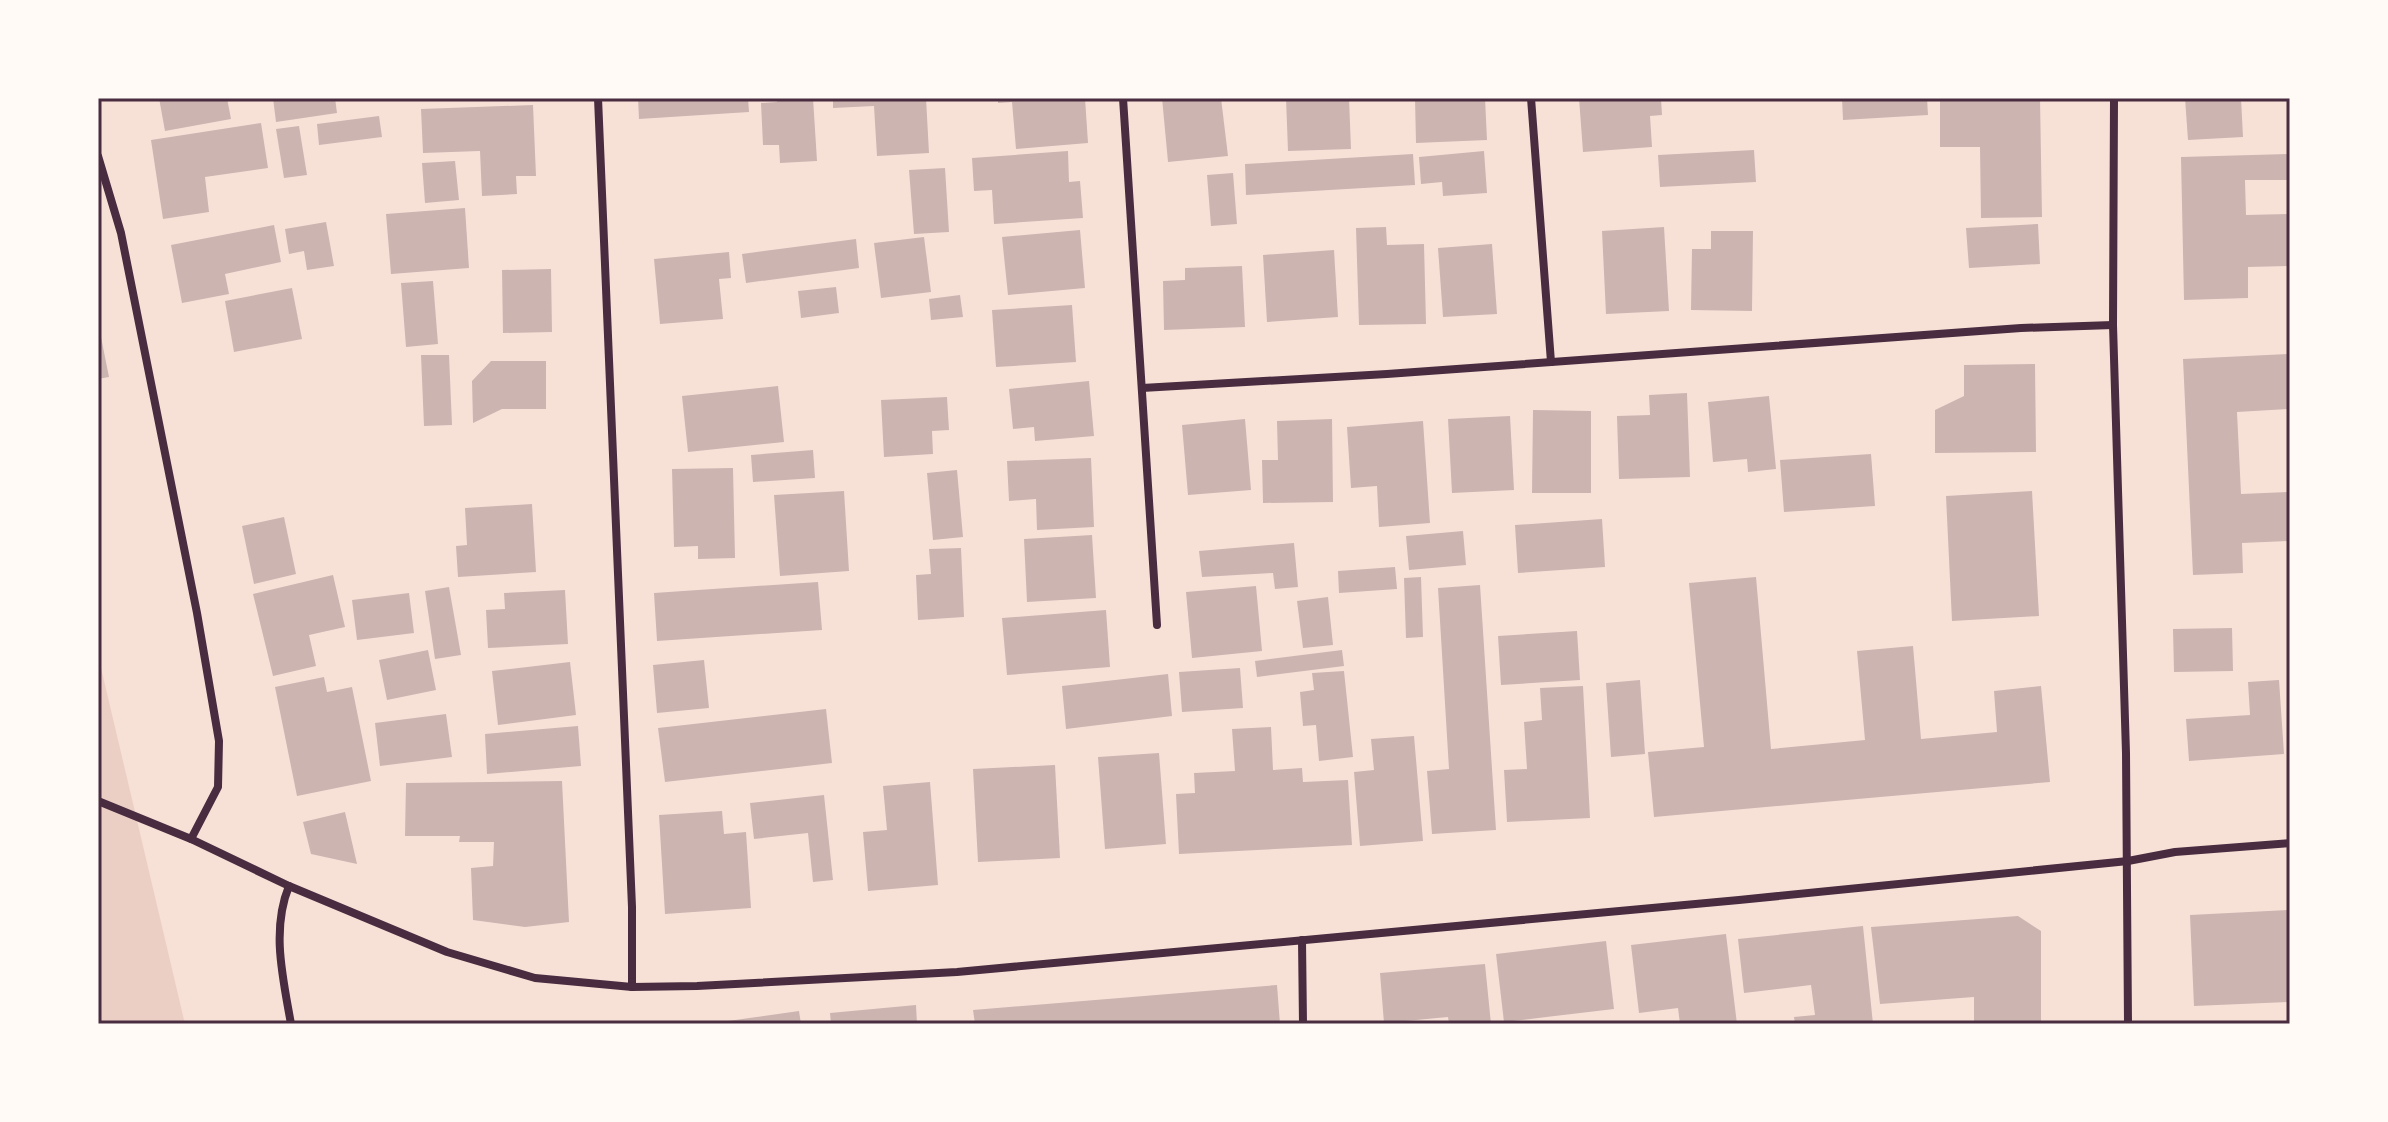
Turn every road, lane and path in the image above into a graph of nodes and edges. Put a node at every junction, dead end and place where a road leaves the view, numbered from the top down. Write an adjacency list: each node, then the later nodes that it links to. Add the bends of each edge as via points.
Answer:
1 (598, 98): 16 (street)
2 (1123, 98): 8 (street)
3 (1531, 98): 7 (street)
4 (2114, 98): 6 (street)
5 (98, 156): 11 (street, via 121,233 219,741 218,787)
6 (2113, 325): 7 (street); 13 (street)
7 (1551, 362): 8 (street)
8 (1142, 388): 9 (street)
9 (1157, 625)
10 (98, 801): 11 (street)
11 (191, 839): 14 (street)
12 (2290, 843): 13 (street)
13 (2128, 861): 15 (street); 19 (street)
14 (289, 886): 16 (street, via 476,961 535,978); 17 (street, via 282,905 279,955)
15 (1302, 940): 16 (street, via 957,972); 18 (street)
16 (632, 987)
17 (291, 1024)
18 (1303, 1024)
19 (2128, 1024)

